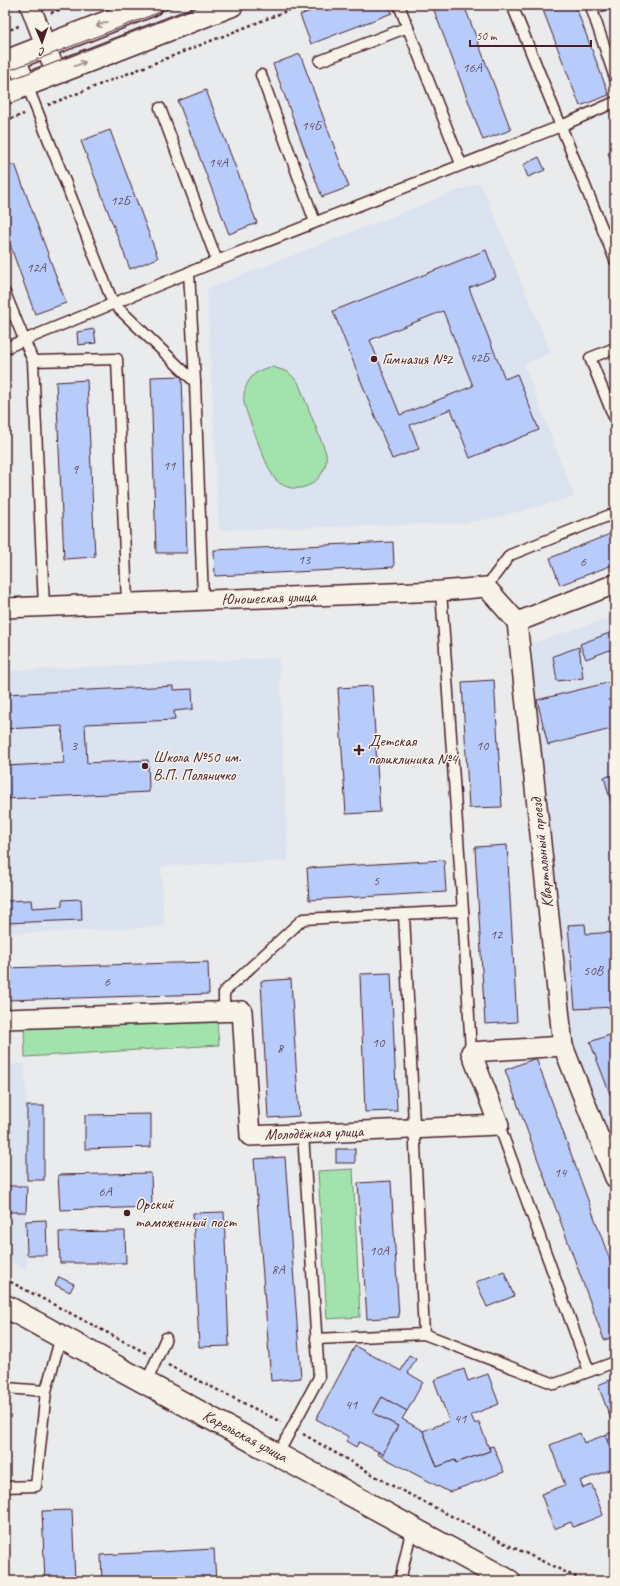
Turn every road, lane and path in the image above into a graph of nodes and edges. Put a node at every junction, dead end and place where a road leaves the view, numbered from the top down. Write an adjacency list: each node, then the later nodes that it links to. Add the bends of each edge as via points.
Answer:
1 (30, 5): 9 (street)
2 (151, 5): 9 (street, one-way to 9)
3 (232, 5): 12 (street, one-way to 3)
4 (302, 5): 19 (path)
5 (399, 5): 8 (lane)
6 (512, 5): 21 (lane)
7 (603, 5): 14 (lane, via 592,10)
8 (408, 27): 11 (lane); 22 (lane)
9 (46, 46): 10 (street); 12 (street)
10 (10, 60): 15 (street)
11 (320, 61)
12 (56, 74): 15 (street)
13 (261, 76): 23 (lane)
14 (615, 78)
15 (27, 85): 16 (street); 19 (lane)
16 (5, 93)
17 (615, 102): 21 (lane)
18 (160, 108): 25 (lane)
19 (36, 109): 20 (path); 28 (lane)
20 (5, 121)
21 (561, 126): 22 (lane); 24 (lane)
22 (461, 164): 23 (lane)
23 (315, 222): 25 (lane)
24 (615, 260)
25 (217, 261): 26 (lane)
26 (188, 272): 28 (lane); 33 (lane)
27 (5, 293): 29 (lane)
28 (114, 303): 29 (lane); 33 (lane)
29 (24, 340): 30 (lane); 32 (lane)
30 (5, 348)
31 (615, 348): 34 (lane, via 590,358)
32 (33, 361): 40 (lane, via 117,359); 41 (lane)
33 (194, 382): 39 (lane)
34 (615, 420)
35 (615, 512): 37 (lane, via 510,555)
36 (615, 584): 43 (street)
37 (486, 587): 38 (street, Юношеская улица); 43 (street)
38 (441, 591): 39 (street, Юношеская улица); 44 (lane)
39 (203, 600): 40 (street, Юношеская улица)
40 (127, 603): 41 (street, Юношеская улица)
41 (44, 607): 42 (street, Юношеская улица)
42 (5, 608)
43 (518, 622): 48 (street, Квартальный проезд)
44 (463, 911): 45 (lane); 49 (lane)
45 (404, 914): 46 (lane, via 303,919 224,992); 51 (lane)
46 (224, 1011): 47 (street, Молодёжная улица); 52 (street, Молодёжная улица, via 242,1010 250,1136)
47 (5, 1019)
48 (563, 1046): 49 (street); 53 (street, Квартальный проезд)
49 (470, 1052): 50 (street)
50 (499, 1125): 51 (street, Молодёжная улица); 62 (lane)
51 (413, 1129): 52 (street, Молодёжная улица); 56 (lane)
52 (303, 1134): 59 (lane)
53 (615, 1178)
54 (5, 1278): 60 (path)
55 (5, 1306): 57 (street, Карельская улица)
56 (424, 1334): 59 (lane); 62 (lane, via 555,1384)
57 (60, 1336): 63 (street, Карельская улица); 65 (lane)
58 (166, 1338): 60 (lane)
59 (316, 1339): 66 (lane, via 319,1376)
60 (157, 1359): 63 (lane); 66 (path)
61 (615, 1362): 62 (lane)
62 (589, 1371)
63 (146, 1382): 67 (street, Карельская улица)
64 (5, 1388): 65 (lane)
65 (46, 1391): 68 (lane, via 36,1486)
66 (292, 1428): 67 (lane); 70 (path, via 388,1484 504,1544 580,1579)
67 (278, 1454): 69 (street, Карельская улица)
68 (5, 1487)
69 (412, 1527): 71 (lane); 72 (street, Карельская улица)
70 (615, 1580)
71 (400, 1581)
72 (510, 1581)

